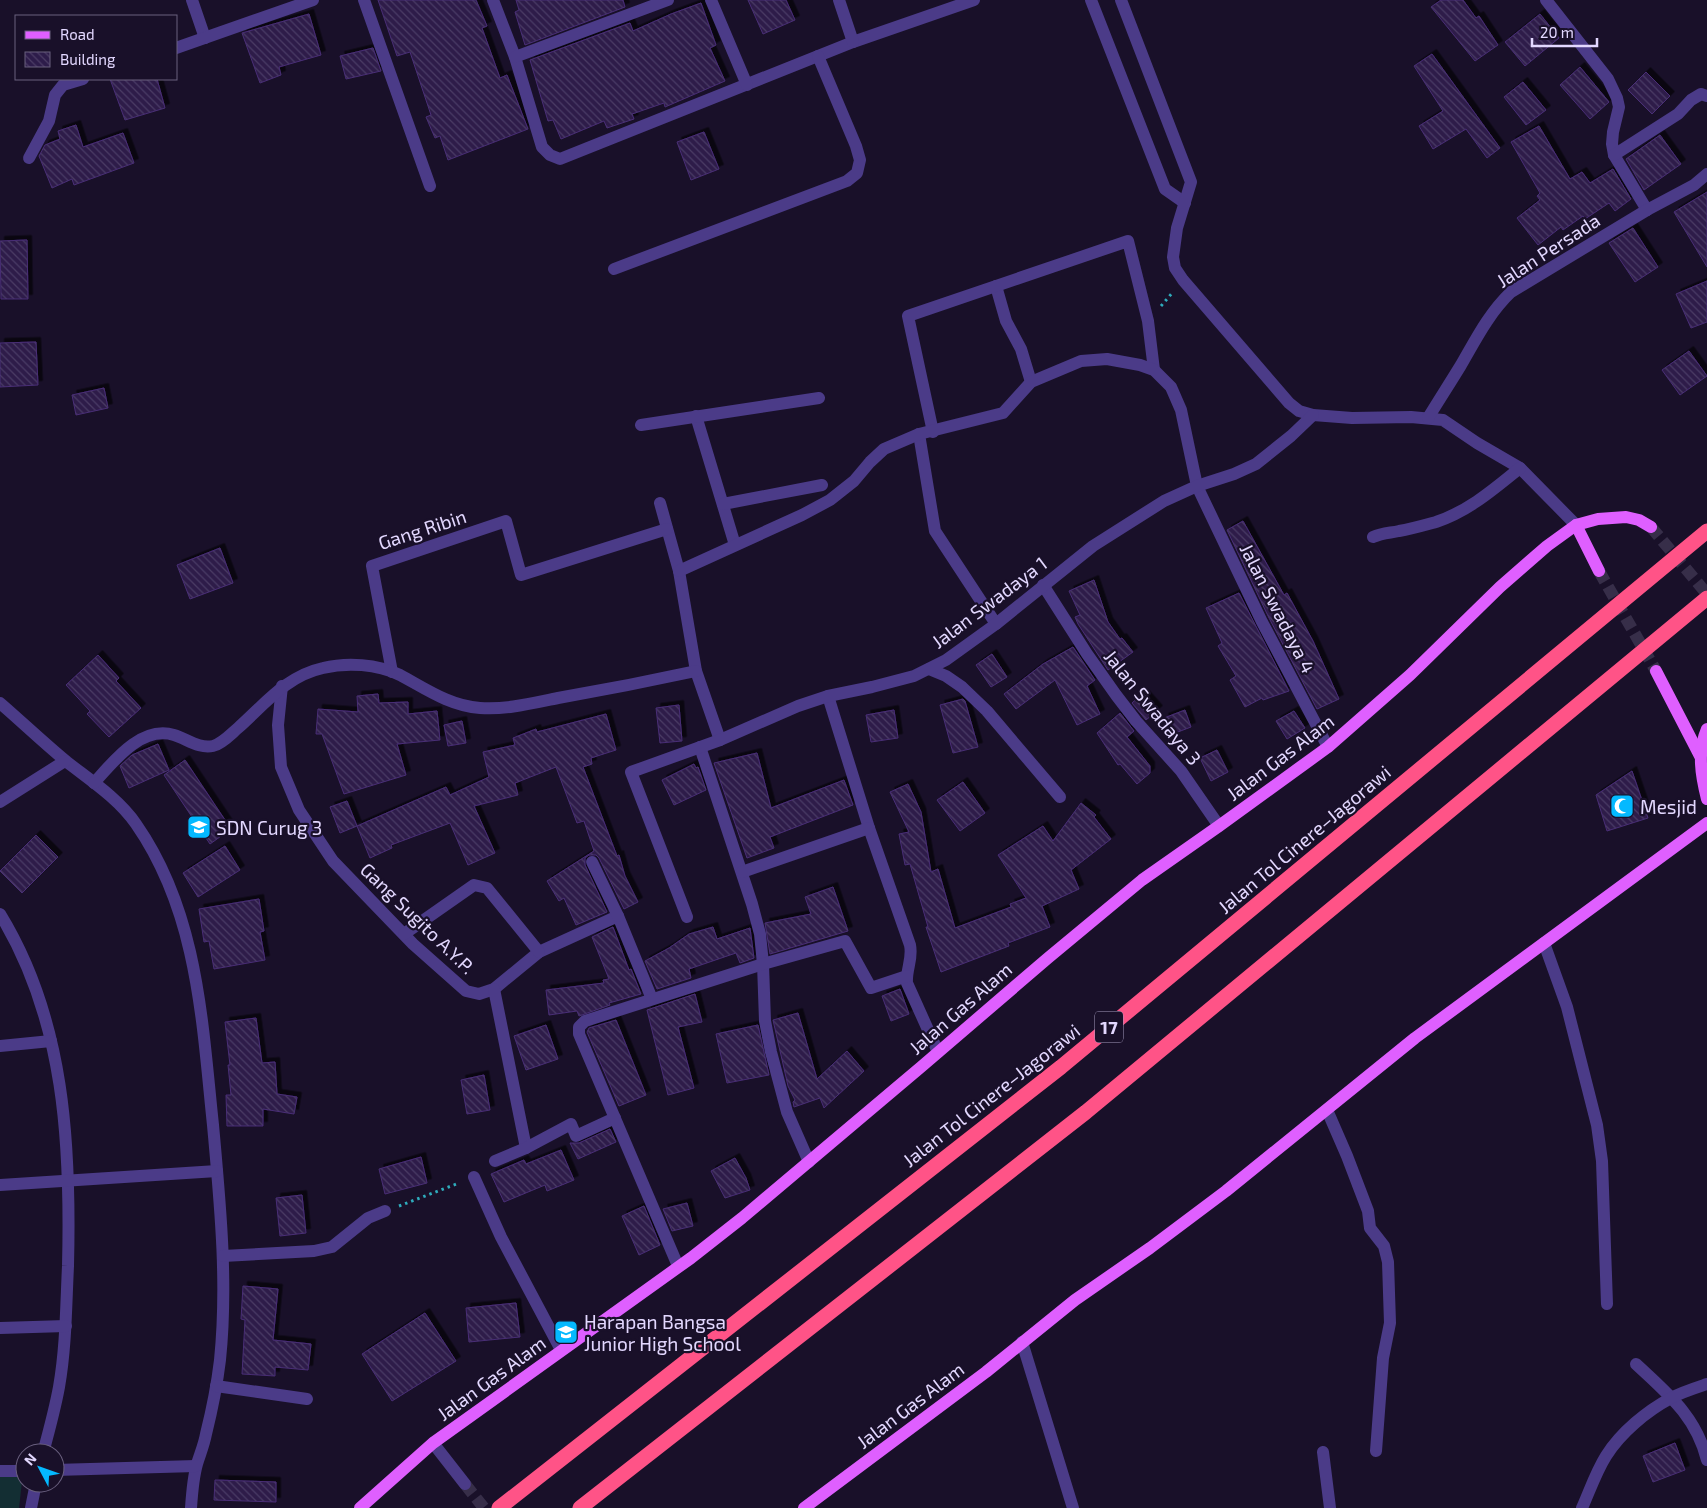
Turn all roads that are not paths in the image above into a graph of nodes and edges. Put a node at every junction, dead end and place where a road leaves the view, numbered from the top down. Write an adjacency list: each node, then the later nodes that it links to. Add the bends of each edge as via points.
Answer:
1 (192, 0): 12 (street)
2 (313, 0): 12 (street)
3 (364, 0): 23 (street)
4 (493, 0): 16 (street)
5 (668, 0): 16 (street)
6 (711, 0): 18 (street)
7 (839, 0): 13 (street)
8 (974, 0): 13 (street)
9 (1091, 0): 24 (street, via 1165,189)
10 (1121, 0): 24 (street, via 1191,182)
11 (1546, 0): 20 (street, via 1613,89 1619,107 1613,132)
12 (205, 38): 14 (street)
13 (853, 42): 15 (street)
14 (178, 47)
15 (818, 56): 18 (street); 26 (street, via 856,146 860,160 857,173 848,180)
16 (515, 57): 18 (street, via 542,147 560,159)
17 (79, 80): 21 (street, via 58,90 49,120)
18 (747, 85)
19 (1707, 96): 20 (street, via 1701,94 1691,100 1678,114)
20 (1614, 155): 25 (street)
21 (29, 158)
22 (1707, 174): 25 (street, Jalan Persada, via 1694,185)
23 (430, 186)
24 (1185, 203): 31 (street, via 1177,228 1173,257 1175,268 1289,403)
25 (1646, 210): 33 (street, Jalan Persada, via 1502,300)
26 (614, 269)
27 (996, 286): 28 (street, via 1128,241 1148,321); 29 (street, via 1006,321 1021,349); 35 (street, via 908,316)
28 (1154, 370): 29 (street, via 1107,359 1081,361); 39 (street, Jalan Swadaya 4, via 1171,387 1181,410)
29 (1031, 382): 35 (street, via 1003,412)
30 (819, 398): 32 (street)
31 (1313, 415): 33 (street); 39 (street, Jalan Swadaya 1, via 1256,464)
32 (696, 416): 34 (street); 41 (street)
33 (1428, 418): 37 (street, via 1443,420)
34 (641, 425)
35 (932, 432): 36 (street)
36 (919, 434): 47 (street, via 884,449 854,481 830,500); 52 (street, via 935,531)
37 (1520, 468): 42 (street); 46 (street, via 1472,506 1455,514 1437,522)
38 (822, 485): 41 (street)
39 (1197, 486): 50 (street, Jalan Swadaya 1, via 1124,525); 63 (street, Jalan Swadaya 4, via 1262,622)
40 (660, 503): 44 (street)
41 (723, 504): 47 (street)
42 (1576, 525): 43 (main road, Jalan Gas Alam, via 1620,517 1639,520); 49 (main road); 63 (main road, Jalan Gas Alam, via 1519,570 1410,675)
43 (1651, 527)
44 (667, 528): 48 (street); 56 (street, Gang Ribin, via 521,575 506,521 372,566)
45 (1707, 531): 124 (highway, Jalan Tol Cinere–Jagorawi / 17, via 1061,1067)
46 (1373, 536)
47 (735, 545): 48 (street)
48 (679, 571): 54 (street)
49 (1600, 571)
50 (1043, 585): 52 (street, Jalan Swadaya 1); 71 (street, Jalan Swadaya 3, via 1116,695 1181,771)
51 (1707, 598): 125 (highway, via 1086,1112)
52 (996, 624): 53 (street, Jalan Swadaya 1)
53 (929, 669): 58 (street, Jalan Swadaya 1, via 872,688); 67 (street, via 962,686)
54 (696, 671): 56 (street, via 500,708 464,706); 61 (street)
55 (1656, 671): 64 (main road)
56 (392, 672): 57 (street, via 364,665 322,668)
57 (282, 686): 66 (street, via 214,746 200,746 173,735 160,733 150,736 116,757); 78 (street, Gang Sugito A.Y.P., via 278,725 281,767 299,810 333,861)
58 (828, 696): 61 (street, Jalan Swadaya 1, via 776,714); 72 (street)
59 (0, 703): 65 (street)
60 (1707, 728): 64 (main road)
61 (720, 740): 62 (street, Jalan Swadaya 1)
62 (700, 747): 74 (street); 77 (street, Jalan Swadaya 1, via 631,772)
63 (1328, 747): 71 (main road, Jalan Gas Alam)
64 (1700, 756): 68 (main road)
65 (65, 760): 66 (street); 69 (street)
66 (94, 783): 93 (street, via 134,821 147,840 181,914 200,1005)
67 (1060, 797)
68 (1707, 799)
69 (0, 802)
70 (1707, 823): 79 (main road, Jalan Gas Alam)
71 (1219, 826): 87 (main road, Jalan Gas Alam, via 1119,898)
72 (869, 828): 74 (street); 82 (street, via 910,945 911,960)
73 (592, 862): 76 (street)
74 (742, 872): 81 (street, via 760,934)
75 (0, 914): 85 (street, via 25,959)
76 (618, 916): 80 (street); 84 (street)
77 (687, 917)
78 (404, 934): 80 (street, via 474,885 486,888); 83 (street, Gang Sugito A.Y.P., via 466,991 479,994)
79 (1544, 943): 88 (main road, Jalan Gas Alam, via 1415,1038); 100 (street, via 1567,1007 1597,1125 1602,1161)
80 (539, 952): 83 (street)
81 (764, 964): 82 (street, via 844,941 871,988); 84 (street); 92 (street, via 765,1021 771,1052 787,1112)
82 (906, 976): 87 (street)
83 (494, 989): 90 (street)
84 (652, 1000): 89 (street, via 585,1021 579,1027 579,1034)
85 (52, 1041): 86 (street); 95 (street, via 63,1103)
86 (0, 1046)
87 (938, 1052): 92 (main road, Jalan Gas Alam)
88 (1327, 1110): 103 (main road, Jalan Gas Alam, via 1226,1191); 113 (street, via 1368,1211 1370,1228 1384,1246 1388,1262 1390,1323 1383,1358)
89 (615, 1118): 90 (street, via 576,1136 571,1124); 99 (street)
90 (526, 1148): 91 (street)
91 (495, 1161)
92 (809, 1162): 99 (main road, Jalan Gas Alam)
93 (217, 1171): 95 (street); 98 (street)
94 (474, 1177): 104 (street, via 501,1237)
95 (69, 1181): 96 (street); 101 (street)
96 (0, 1185)
97 (385, 1211): 98 (street, via 368,1218 332,1247 314,1251)
98 (223, 1256): 107 (street, via 222,1334)
99 (678, 1266): 104 (main road, Jalan Gas Alam)
100 (1607, 1304)
101 (66, 1326): 102 (street); 110 (street, via 59,1387)
102 (0, 1328)
103 (1022, 1342): 126 (main road, Jalan Gas Alam); 127 (street)
104 (561, 1350): 111 (main road, Jalan Gas Alam)
105 (1636, 1364): 108 (street)
106 (1707, 1384): 108 (street)
107 (216, 1386): 109 (street); 115 (street, via 206,1438)
108 (1672, 1398): 114 (street, via 1689,1417); 129 (street, via 1639,1420 1616,1442 1600,1467)
109 (307, 1399)
110 (45, 1443)
111 (433, 1443): 119 (street); 123 (main road, Jalan Gas Alam)
112 (1323, 1452): 128 (street)
113 (1376, 1452)
114 (1707, 1460)
115 (196, 1466): 116 (street); 122 (street)
116 (65, 1470)
117 (0, 1471): 118 (street)
118 (15, 1471)
119 (465, 1484)
120 (34, 1493): 121 (street)
121 (31, 1508)
122 (191, 1508)
123 (360, 1508)
124 (499, 1508)
125 (580, 1508)
126 (804, 1508)
127 (1074, 1508)
128 (1330, 1508)
129 (1582, 1508)

